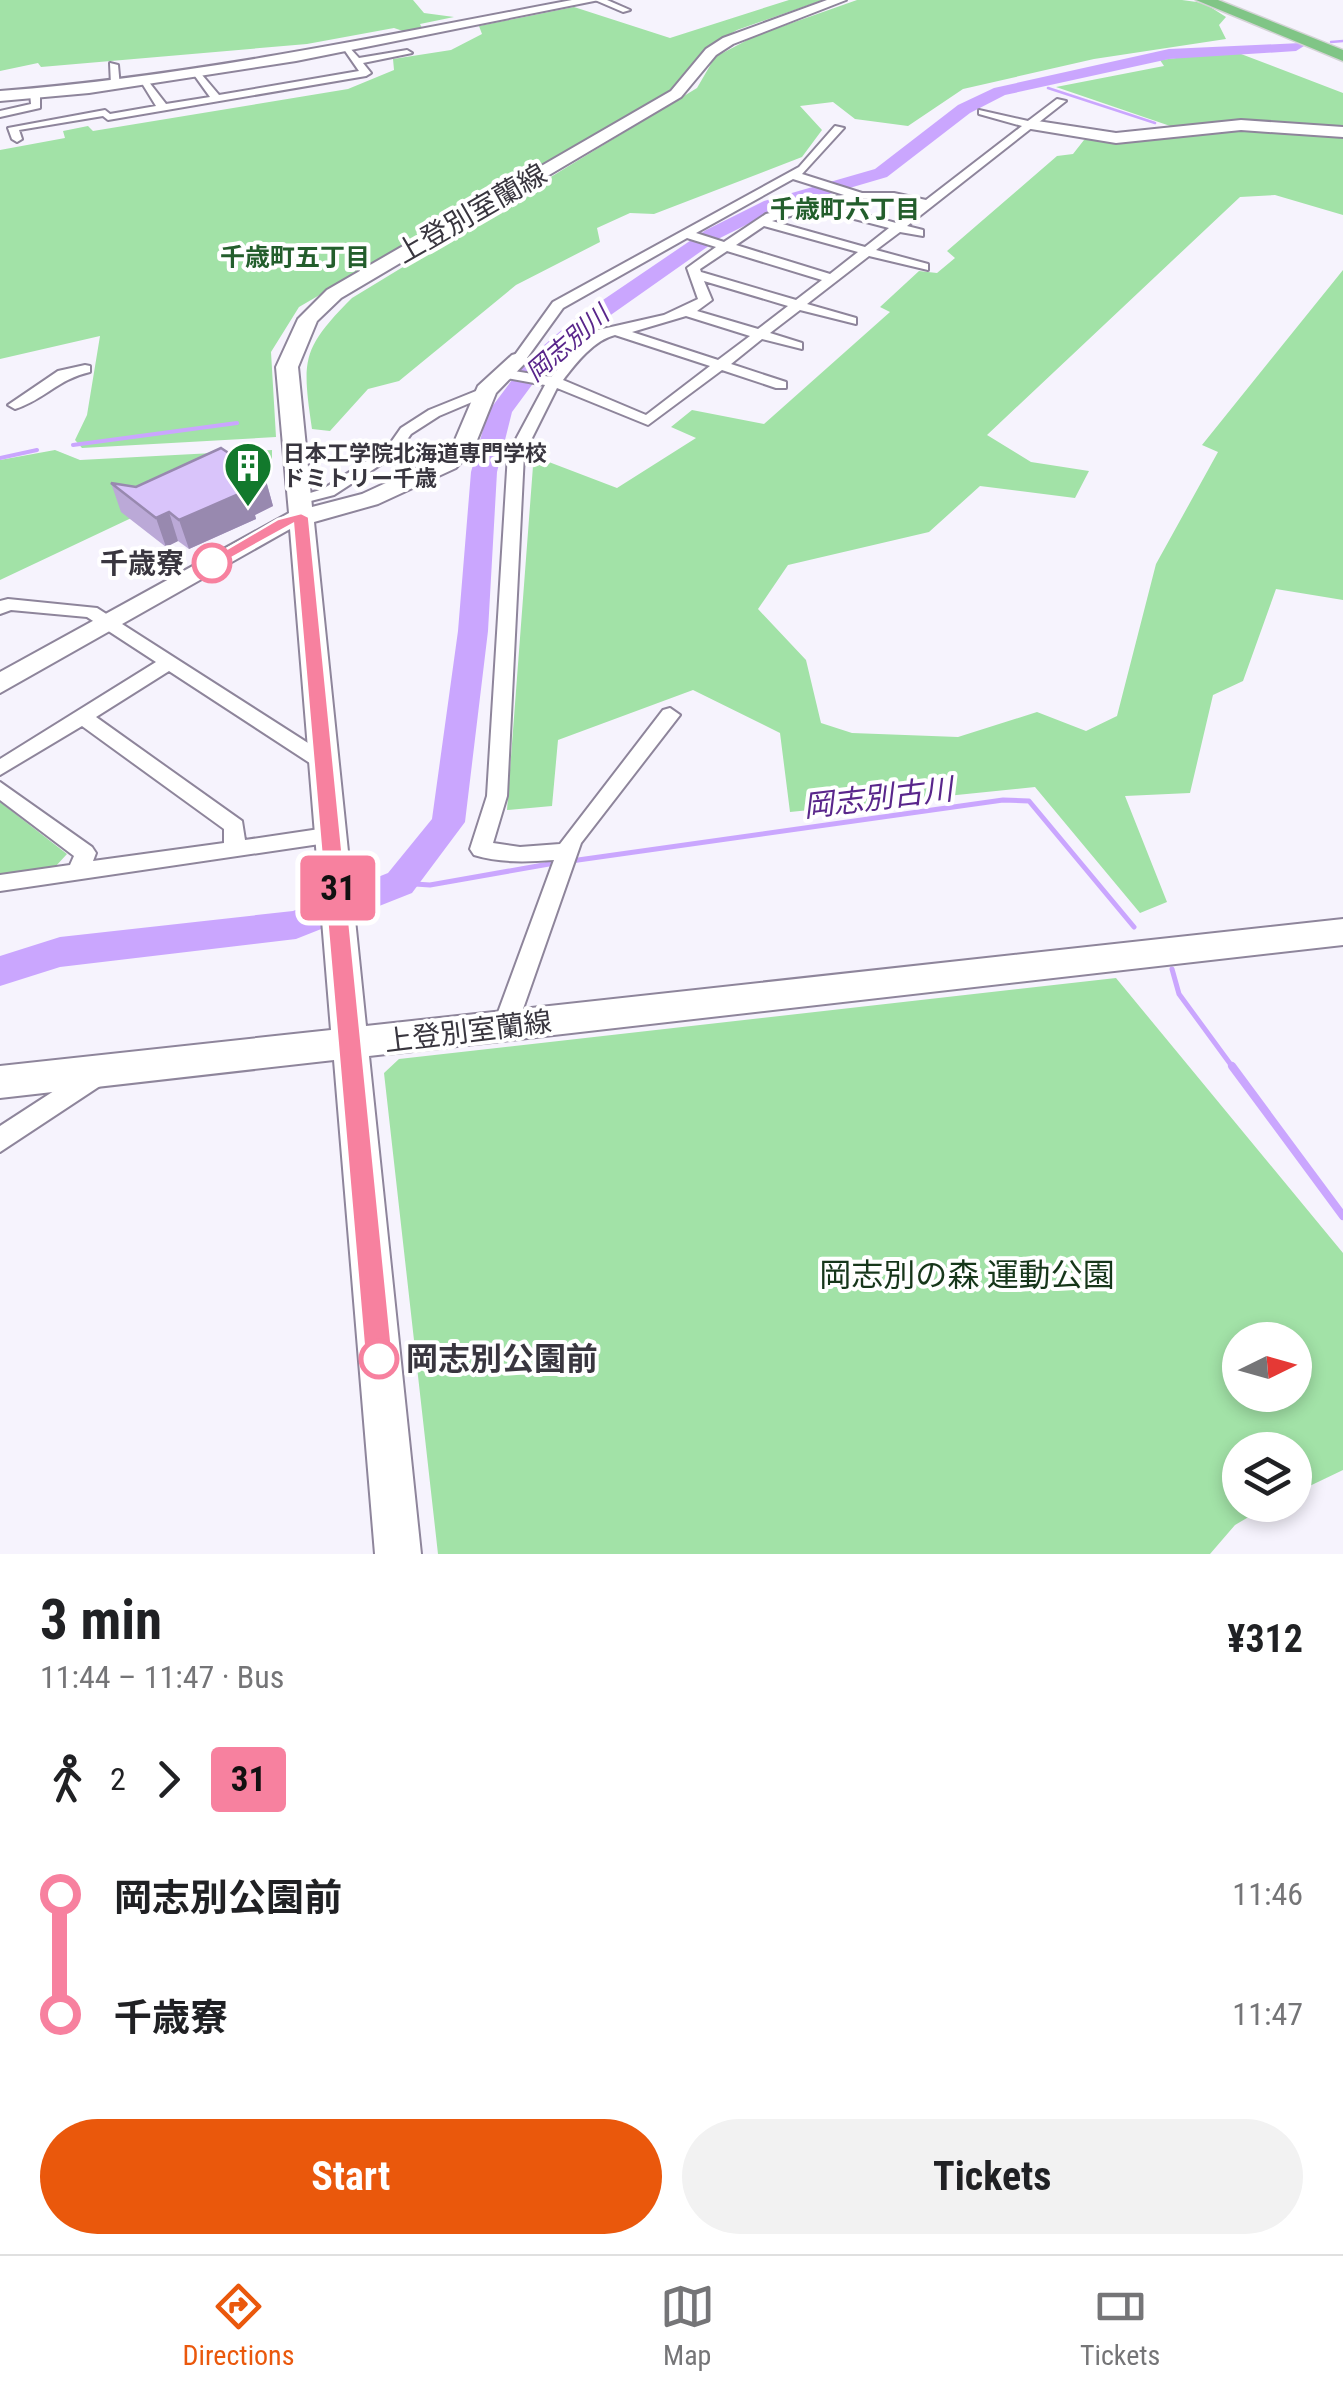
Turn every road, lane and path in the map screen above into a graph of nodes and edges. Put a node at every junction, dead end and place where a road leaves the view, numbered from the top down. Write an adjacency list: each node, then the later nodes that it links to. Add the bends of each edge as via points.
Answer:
1 (595, 0): 5 (street); 6 (main road)
2 (839, 0): 57 (main road, 上登別室蘭線, via 728,41 676,94 334,294 308,319 287,368)
3 (1204, 0): 8 (highway)
4 (1218, 0): 8 (highway)
5 (626, 10)
6 (390, 38): 7 (main road); 10 (street, via 406,53)
7 (344, 47): 9 (main road); 10 (street)
8 (1343, 53)
9 (296, 56): 12 (main road); 14 (street)
10 (358, 61): 14 (street, via 367,71 362,76)
11 (113, 66): 15 (street)
12 (197, 72): 13 (main road); 19 (street)
13 (145, 80): 15 (main road); 21 (street)
14 (321, 82): 19 (street)
15 (116, 85): 16 (main road)
16 (90, 89): 17 (main road); 24 (street)
17 (35, 93): 18 (main road); 23 (street, via 36,106)
18 (0, 96)
19 (217, 100): 21 (street)
20 (1061, 102): 25 (street)
21 (163, 108): 24 (street)
22 (982, 112): 25 (street)
23 (0, 114)
24 (109, 119): 28 (street, via 13,128)
25 (1030, 124): 27 (main road, via 1116,138 1241,126); 32 (street)
26 (839, 128): 29 (street)
27 (1343, 132)
28 (17, 139)
29 (792, 175): 30 (street); 36 (street)
30 (853, 194): 31 (street); 32 (street)
31 (814, 204): 33 (street); 34 (street)
32 (930, 204): 34 (street)
33 (762, 222): 37 (street); 38 (street)
34 (899, 228): 35 (street); 38 (street)
35 (920, 233)
36 (690, 236): 37 (street); 50 (street, via 558,304)
37 (728, 246): 40 (street, via 693,268); 41 (street)
38 (868, 252): 39 (street); 41 (street)
39 (924, 267)
40 (694, 274): 42 (street); 43 (street, via 705,300)
41 (833, 278): 42 (street)
42 (799, 306): 44 (street); 46 (street)
43 (687, 312): 45 (street); 46 (street)
44 (851, 321)
45 (615, 330): 48 (street); 51 (street, via 573,356)
46 (759, 335): 47 (street); 48 (street)
47 (797, 346)
48 (721, 365): 51 (street, via 648,422); 52 (street)
49 (85, 369): 54 (street, via 54,375)
50 (513, 369): 51 (street); 53 (main road)
51 (552, 382): 69 (street, via 516,454 497,796 481,849 520,855)
52 (781, 385)
53 (486, 392): 55 (street); 56 (main road)
54 (14, 406)
55 (434, 413): 56 (street); 57 (street, via 406,431 392,452)
56 (473, 425): 57 (main road, via 462,450 434,471 370,499)
57 (300, 508): 59 (main road); 64 (main road, 上登別室蘭線)
58 (0, 608): 59 (street, via 92,612)
59 (105, 622): 60 (street); 61 (main road)
60 (166, 664): 63 (street); 64 (street)
61 (0, 684)
62 (670, 715): 69 (street)
63 (82, 716): 65 (street); 68 (street, via 236,826)
64 (326, 764): 67 (main road, 上登別室蘭線)
65 (0, 768)
66 (0, 789): 70 (street, via 85,853)
67 (333, 835): 68 (street); 74 (main road, 上登別室蘭線)
68 (234, 848): 70 (street)
69 (568, 850): 73 (street)
70 (79, 870): 71 (street)
71 (0, 882)
72 (1343, 932): 73 (main road, 上登別室蘭線)
73 (505, 1026): 74 (main road, 上登別室蘭線)
74 (350, 1046): 75 (main road); 78 (main road)
75 (100, 1072): 76 (main road); 77 (street)
76 (0, 1082)
77 (0, 1140)
78 (398, 1554)

